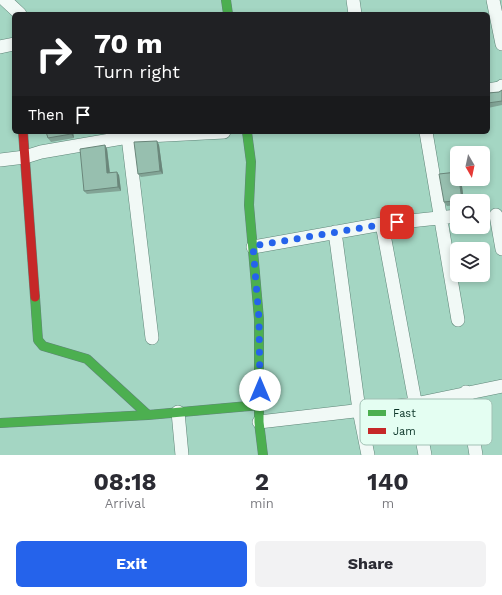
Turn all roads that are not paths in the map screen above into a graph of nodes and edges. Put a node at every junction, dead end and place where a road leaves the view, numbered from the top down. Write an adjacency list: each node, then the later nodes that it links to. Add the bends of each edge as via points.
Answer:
1 (226, 0): 4 (street)
2 (353, 0): 5 (street)
3 (493, 0): 7 (street)
4 (228, 12)
5 (355, 12)
6 (12, 44): 8 (street)
7 (502, 44)
8 (0, 47)
9 (502, 86): 10 (street)
10 (490, 90)
11 (23, 134): 16 (street)
12 (186, 134): 15 (street)
13 (246, 134): 23 (street, via 251,162 249,205)
14 (426, 134): 20 (street)
15 (128, 137): 16 (street); 26 (street)
16 (25, 157): 17 (street); 35 (street, via 38,340 43,346 87,360)
17 (0, 160)
18 (494, 215): 24 (street)
19 (450, 217): 20 (street)
20 (440, 218): 21 (street); 25 (street)
21 (382, 224): 22 (street); 29 (street)
22 (335, 232): 23 (street); 33 (street)
23 (253, 246): 32 (street, via 259,319)
24 (502, 249)
25 (458, 320)
26 (152, 338)
27 (502, 386): 28 (street)
28 (466, 392): 30 (street); 31 (street)
29 (415, 399)
30 (437, 399)
31 (467, 399)
32 (260, 405): 34 (street); 37 (street)
33 (359, 410): 36 (street); 37 (street)
34 (178, 412): 35 (street); 42 (street)
35 (148, 415): 38 (street)
36 (360, 415)
37 (259, 422): 43 (street)
38 (0, 423)
39 (366, 445): 44 (street)
40 (423, 445): 45 (street)
41 (474, 445): 46 (street)
42 (182, 455)
43 (263, 455)
44 (368, 455)
45 (425, 455)
46 (476, 455)

